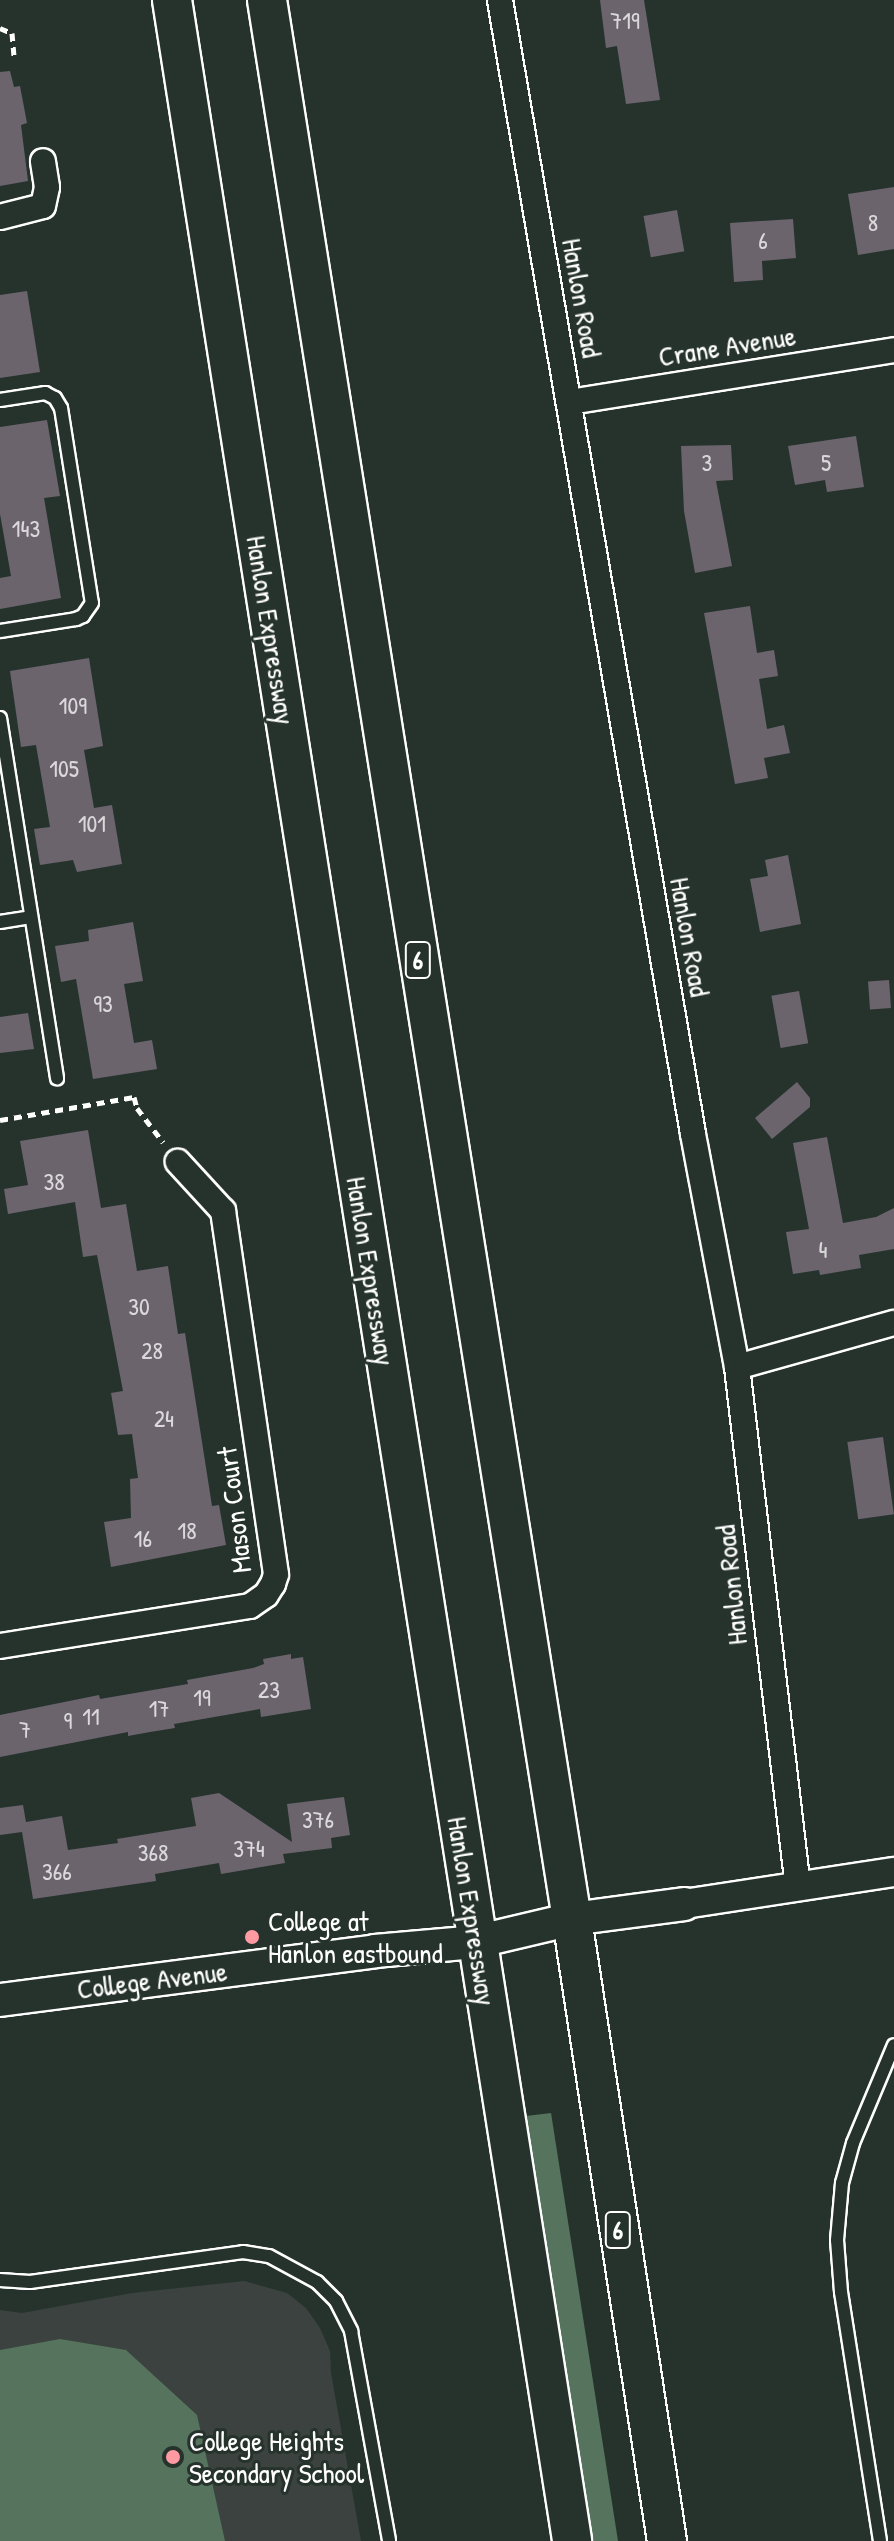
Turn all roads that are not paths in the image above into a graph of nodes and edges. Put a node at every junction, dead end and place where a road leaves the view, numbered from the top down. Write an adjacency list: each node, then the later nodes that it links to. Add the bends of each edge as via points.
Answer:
1 (172, 0): 22 (highway, Hanlon Expressway)
2 (267, 0): 21 (highway, 6)
3 (500, 0): 8 (street, Hanlon Road)
4 (43, 161): 5 (street, via 43,206)
5 (0, 217)
6 (894, 350): 8 (street, Crane Avenue)
7 (0, 400): 9 (lane, via 45,393 61,408 92,603 76,619)
8 (570, 402): 16 (street, Hanlon Road)
9 (0, 631)
10 (0, 718): 11 (lane)
11 (31, 917): 12 (lane); 13 (lane)
12 (0, 922)
13 (57, 1079)
14 (178, 1162): 17 (street, Mason Court, via 223,1211 276,1574 273,1584 250,1606)
15 (894, 1323): 16 (street)
16 (737, 1367): 19 (street, Hanlon Road)
17 (0, 1646)
18 (894, 1872): 19 (street)
19 (798, 1888): 20 (street)
20 (684, 1904): 21 (main road, College Avenue)
21 (572, 1919): 22 (main road, College Avenue); 28 (highway, 6)
22 (475, 1942): 23 (main road, College Avenue); 27 (highway, Hanlon Expressway)
23 (0, 2000)
24 (894, 2045): 29 (lane, via 853,2143 842,2183 837,2240)
25 (0, 2280): 26 (lane, via 30,2282 243,2252 269,2256 317,2282 336,2301 351,2331)
26 (389, 2541)
27 (572, 2541)
28 (667, 2541)
29 (880, 2541)

